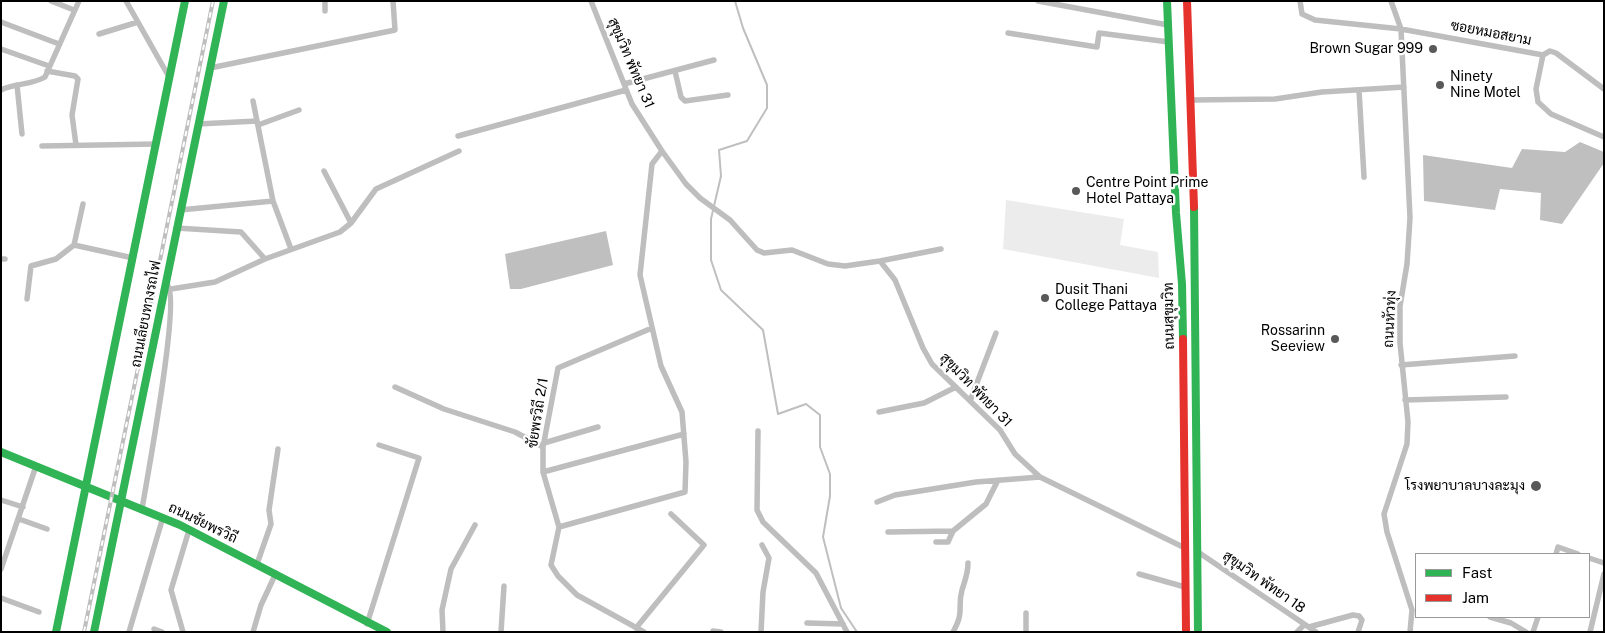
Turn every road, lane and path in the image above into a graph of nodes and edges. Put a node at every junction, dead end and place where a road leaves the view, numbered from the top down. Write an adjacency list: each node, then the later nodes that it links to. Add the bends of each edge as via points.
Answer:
1 (51, 1): 14 (street)
2 (79, 1): 14 (street)
3 (126, 1): 17 (street)
4 (185, 1): 30 (main road, ถนนเลียบทางรถไฟ)
5 (224, 1): 28 (main road, ถนนเลียบทางรถไฟ)
6 (325, 1): 15 (street)
7 (393, 1): 28 (street, via 395,30)
8 (591, 1): 32 (street, สุขุมวิท พัทยา 31)
9 (1038, 1): 18 (street)
10 (1167, 1): 18 (main road, ถนนสุขุมวิท)
11 (1187, 1): 38 (main road, ถนนสุขุมวิท)
12 (1300, 1): 19 (street, ซอยหมอสยาม, via 1302,14 1308,18)
13 (1391, 1): 19 (street, ถนนหัวทุ่ง)
14 (74, 10): 23 (street)
15 (325, 11)
16 (1, 22): 23 (street)
17 (138, 22): 21 (street); 30 (street)
18 (1168, 25): 22 (main road, ถนนสุขุมวิท)
19 (1401, 29): 25 (street, ซอยหมอสยาม); 33 (street, ถนนหัวทุ่ง)
20 (1008, 33): 22 (street, via 1098,47 1099,33)
21 (100, 34)
22 (1169, 42): 51 (main road, ถนนสุขุมวิท)
23 (59, 44): 27 (street)
24 (1, 49): 27 (street)
25 (1543, 55): 34 (street, via 1550,51 1556,53); 45 (street, ซอยหมอสยาม, via 1536,89 1538,102 1552,114)
26 (714, 60): 29 (street)
27 (48, 68): 31 (street, via 45,77 38,81); 47 (street, via 78,79 72,115)
28 (210, 68): 42 (main road, ถนนเลียบทางรถไฟ)
29 (675, 71): 32 (street); 37 (street, via 681,97 685,101)
30 (169, 77): 46 (main road, ถนนเลียบทางรถไฟ)
31 (17, 84): 35 (street); 43 (street)
32 (625, 87): 44 (street); 50 (street, สุขุมวิท พัทยา 31)
33 (1404, 87): 36 (street); 71 (street, ถนนหัวทุ่ง, via 1410,218 1400,306)
34 (1604, 89)
35 (1, 90)
36 (1359, 90): 38 (street, via 1275,99); 54 (street)
37 (728, 95)
38 (1191, 100): 52 (main road, ถนนสุขุมวิท)
39 (253, 101): 41 (street)
40 (299, 110): 41 (street)
41 (258, 123): 42 (street); 55 (street)
42 (198, 124): 57 (main road, ถนนเลียบทางรถไฟ)
43 (22, 134)
44 (458, 136)
45 (1604, 137)
46 (156, 144): 47 (street); 63 (main road, ถนนเลียบทางรถไฟ)
47 (76, 145): 48 (street)
48 (42, 146)
49 (459, 151): 58 (street, via 376,189)
50 (662, 151): 65 (street, สุขุมวิท พัทยา 31, via 686,184 730,220 757,250 764,253 792,250 828,264 845,266); 68 (street, via 652,164 640,275)
51 (1174, 167): 52 (main road, via 1186,174); 106 (main road, ถนนสุขุมวิท, via 1182,284)
52 (1194, 168): 107 (main road, ถนนสุขุมวิท)
53 (324, 170): 58 (street)
54 (1364, 177)
55 (273, 201): 57 (street); 62 (street)
56 (83, 204): 60 (street)
57 (180, 210): 59 (main road, ถนนเลียบทางรถไฟ)
58 (351, 223): 62 (street, via 340,232)
59 (176, 228): 64 (street, via 241,232); 66 (main road, ถนนเลียบทางรถไฟ)
60 (74, 245): 63 (street); 67 (street, via 56,259 32,266)
61 (941, 249): 65 (street)
62 (291, 250): 64 (street)
63 (132, 258): 89 (main road, ถนนเลียบทางรถไฟ)
64 (265, 259): 66 (street, via 215,282)
65 (880, 261): 73 (street, สุขุมวิท พัทยา 31, via 896,280 932,364)
66 (168, 286): 91 (main road, ถนนเลียบทางรถไฟ); 94 (street, via 165,364)
67 (27, 299)
68 (652, 328): 80 (street, via 661,366 682,412); 82 (street, ชัยพรวิถี 2/1, via 558,368)
69 (996, 334): 76 (street)
70 (1515, 356): 71 (street)
71 (1401, 365): 75 (street, ถนนหัวทุ่ง)
72 (395, 387): 82 (street, via 444,409 515,432)
73 (956, 387): 76 (street, สุขุมวิท พัทยา 31); 77 (street, via 924,403)
74 (1506, 397): 75 (street)
75 (1405, 400): 152 (street, ถนนหัวทุ่ง, via 1407,444 1384,514 1412,610)
76 (970, 401): 87 (street, สุขุมวิท พัทยา 31, via 1000,430 1015,454)
77 (879, 412)
78 (598, 427): 82 (street)
79 (758, 431): 127 (street, via 757,510 763,522 816,573)
80 (684, 434): 86 (street); 99 (street, via 685,492)
81 (379, 445): 126 (street, via 419,458)
82 (543, 445): 86 (street, ชัยพรวิถี 2/1)
83 (278, 449): 113 (street, via 269,510 271,524)
84 (1, 452): 85 (main road, ถนนชัยพรวิถี)
85 (36, 466): 89 (main road, ถนนชัยพรวิถี); 93 (street)
86 (543, 472): 99 (street, ชัยพรวิถี 2/1)
87 (1040, 477): 88 (street); 106 (street, สุขุมวิท พัทยา 31)
88 (998, 480): 92 (street, via 895,495); 102 (street, via 986,504)
89 (86, 487): 91 (main road, ถนนชัยพรวิถี); 131 (main road, ถนนเลียบทางรถไฟ)
90 (1, 500): 93 (street)
91 (121, 501): 94 (main road, ถนนชัยพรวิถี); 132 (main road, ถนนเลียบทางรถไฟ)
92 (877, 502)
93 (23, 508): 97 (street)
94 (142, 509): 96 (main road, ถนนชัยพรวิถี)
95 (671, 514): 129 (street, via 704,545)
96 (163, 517): 101 (main road, ถนนชัยพรวิถี); 133 (street)
97 (19, 519): 100 (street); 114 (street)
98 (475, 525): 138 (street, via 450,569 442,610)
99 (559, 527): 129 (street, ชัยพรวิถี 2/1, via 551,560 558,576 577,594)
100 (47, 529)
101 (189, 530): 113 (main road, ถนนชัยพรวิถี); 135 (street, via 172,590)
102 (953, 531): 103 (street); 104 (street, via 948,542)
103 (888, 532)
104 (936, 542)
105 (762, 545): 143 (street, via 769,558)
106 (1184, 548): 119 (main road, ถนนสุขุมวิท)
107 (1198, 552): 128 (street, สุขุมวิท พัทยา 18); 148 (main road, ถนนสุขุมวิท)
108 (1556, 553): 109 (street, via 1558,547)
109 (1575, 553)
110 (1590, 558): 112 (street)
111 (968, 563): 145 (street, via 961,617)
112 (1604, 563)
113 (257, 564): 115 (main road, ถนนชัยพรวิถี)
114 (1, 569)
115 (276, 573): 126 (main road, ถนนชัยพรวิถี); 136 (street, via 261,605)
116 (1139, 574): 119 (street)
117 (1604, 574): 155 (street)
118 (504, 586): 139 (street)
119 (1185, 587): 147 (main road, ถนนสุขุมวิท)
120 (1, 598): 121 (street)
121 (39, 612)
122 (1026, 613): 146 (street)
123 (1494, 618): 153 (street)
124 (1538, 618): 154 (street)
125 (807, 623): 127 (street)
126 (367, 624): 137 (main road, ถนนชัยพรวิถี)
127 (843, 624): 144 (street)
128 (1306, 626): 149 (street); 150 (street, สุขุมวิท พัทยา 18); 151 (street, via 1353,615 1362,620)
129 (636, 628): 140 (street, ชัยพรวิถี 2/1)
130 (154, 630): 134 (street)
131 (56, 632)
132 (94, 632)
133 (130, 632)
134 (162, 632)
135 (183, 632)
136 (254, 632)
137 (386, 632)
138 (443, 632)
139 (501, 632)
140 (644, 632)
141 (713, 632): 142 (street)
142 (721, 632)
143 (761, 632)
144 (847, 632)
145 (953, 632)
146 (1026, 632)
147 (1186, 632)
148 (1198, 632)
149 (1297, 632)
150 (1316, 632)
151 (1358, 632)
152 (1410, 632)
153 (1526, 632)
154 (1533, 632)
155 (1590, 632)

